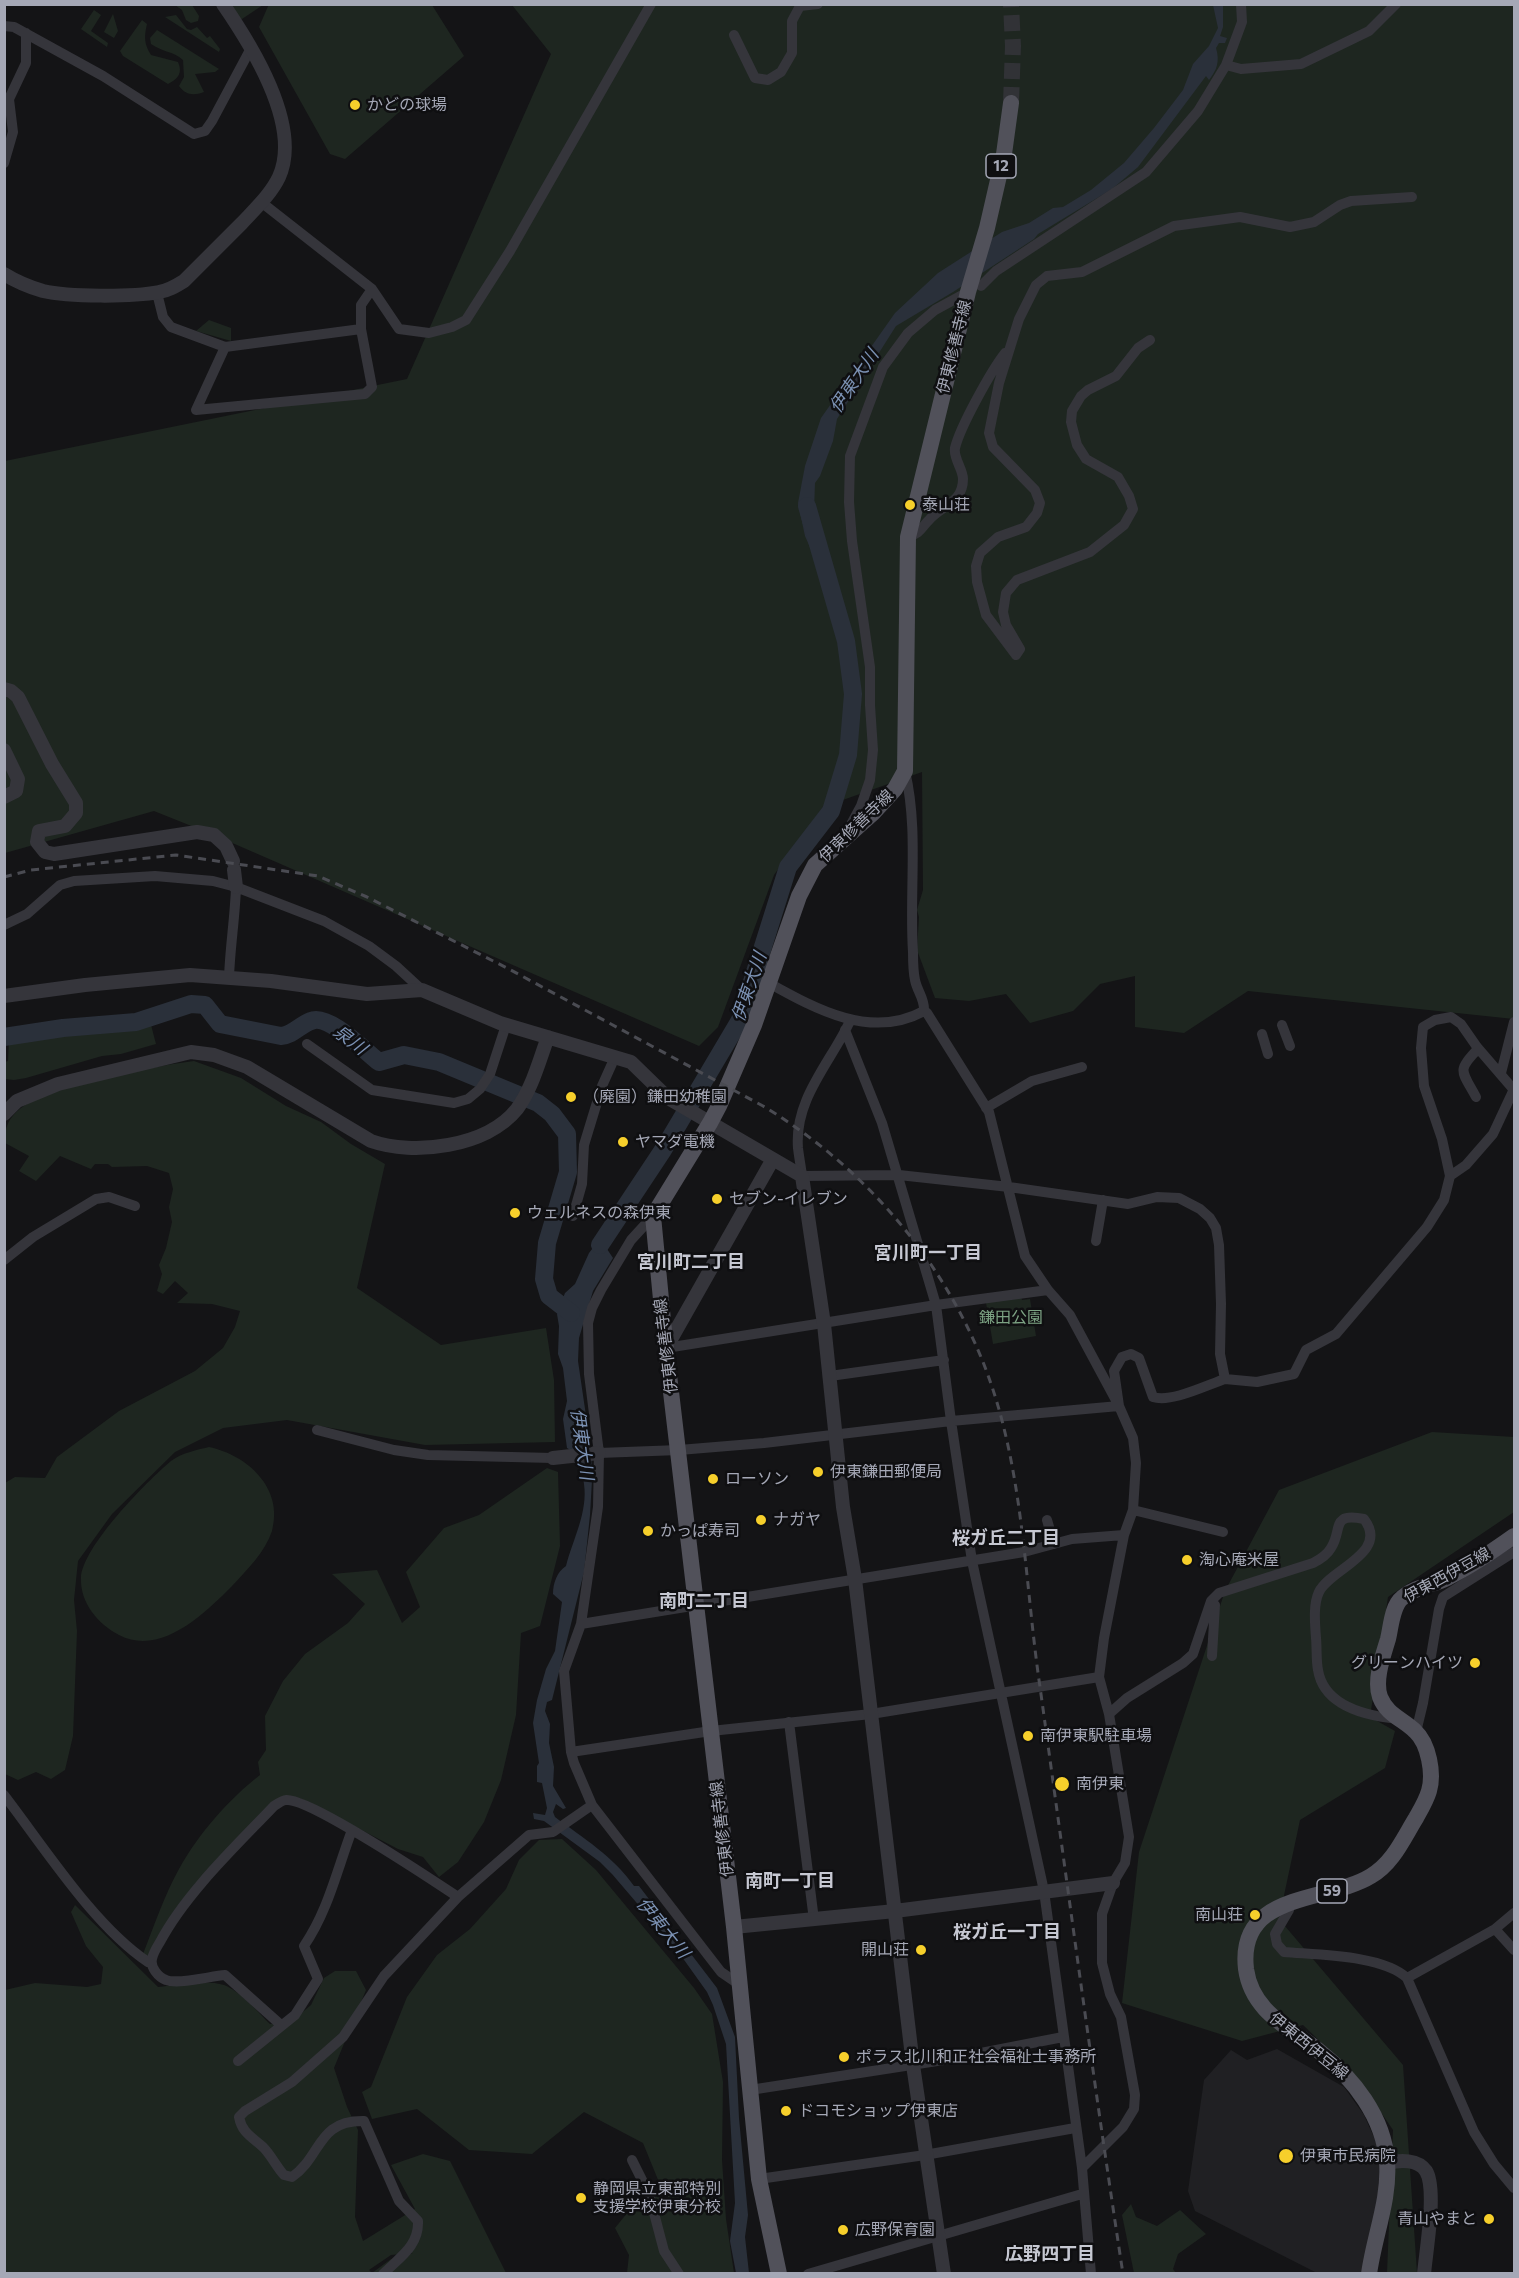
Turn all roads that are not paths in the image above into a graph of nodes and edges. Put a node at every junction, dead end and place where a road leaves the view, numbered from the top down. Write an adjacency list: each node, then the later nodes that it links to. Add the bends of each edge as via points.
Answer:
1 (223, 4): 9 (street)
2 (651, 4): 17 (street, via 510,251 466,320 429,333 399,329)
3 (818, 4): 8 (street, via 800,6 792,21 792,53 781,72 768,80 755,78)
4 (1241, 4): 10 (street, via 1242,22)
5 (1396, 4): 10 (street, via 1369,31 1301,64 1241,69)
6 (4, 26): 7 (street)
7 (26, 33): 9 (street, via 194,134 205,130 212,121); 12 (street, via 26,63 9,99 13,132)
8 (734, 35)
9 (251, 48): 14 (street, via 270,86 285,135 286,152 279,177)
10 (1226, 65): 16 (street, via 1198,111 1146,172)
11 (1011, 103): 16 (main road, 伊東修善寺線 / 12, via 1004,154)
12 (4, 163)
13 (1412, 197): 22 (street, via 1351,201 1314,222 1290,228 1240,218 1174,226 1082,272 1047,276 1036,285 1019,319)
14 (261, 202): 17 (street); 18 (street, via 184,281)
15 (4, 274): 18 (street, via 45,291 100,295)
16 (974, 285): 23 (main road, 伊東修善寺線 / 12); 28 (street, via 908,333 883,367 850,456 852,541 870,667 873,750 867,789)
17 (372, 289): 19 (street, via 361,305)
18 (157, 293): 21 (street, via 163,317 171,327)
19 (361, 329): 21 (street); 21 (street, via 372,387 365,394 196,410)
20 (1150, 340): 22 (street, via 1138,348 1116,376 1081,396 1072,411 1077,445 1086,459 1118,477 1133,509 1124,525 1090,552 1017,580 1006,593 1003,612 1020,649 1016,655 986,615 976,566 980,553 998,537 1026,527 1040,503 1035,490 993,447 989,433)
21 (225, 346)
22 (1011, 348): 23 (street, via 1003,354 963,426 954,451 963,477 962,491 920,532)
23 (909, 537): 26 (main road, 伊東修善寺線 / 12)
24 (4, 689): 29 (street, via 18,697 76,803 76,813 65,826 39,831 37,842 45,852 104,848 197,832 214,835 226,846)
25 (4, 750): 27 (street, via 18,779 16,791)
26 (905, 771): 28 (main road, 伊東修善寺線, via 895,789); 35 (street, via 913,832 915,980)
27 (4, 797)
28 (843, 840): 32 (main road, 伊東修善寺線, via 815,865 799,896)
29 (236, 887): 30 (street, via 155,876 74,881 60,885 27,914); 31 (street); 33 (street, via 333,926 369,946)
30 (4, 925)
31 (229, 978): 33 (street, via 367,994); 34 (street, via 190,975)
32 (769, 983): 38 (street); 53 (main road, 伊東修善寺線, via 754,1025)
33 (422, 990): 37 (street)
34 (4, 996)
35 (924, 1011): 38 (street, via 899,1020); 51 (street)
36 (1515, 1022): 48 (street)
37 (506, 1024): 41 (street); 42 (street, via 490,1074 468,1099 454,1103 372,1090)
38 (848, 1025): 55 (street); 56 (street, via 818,1075 802,1113 798,1146)
39 (1282, 1025): 43 (street)
40 (1262, 1034): 45 (street)
41 (548, 1037): 46 (street); 52 (street, via 526,1093 510,1117 469,1139 437,1146 387,1147 371,1141 247,1067 214,1054 191,1052 58,1084 17,1101)
42 (307, 1044)
43 (1290, 1046)
44 (1478, 1049): 48 (street); 50 (street, via 1463,1069); 57 (street, via 1461,1024 1450,1017 1423,1027 1424,1086)
45 (1268, 1054)
46 (615, 1057): 53 (street, via 631,1062 668,1098); 61 (street, via 584,1145 582,1184)
47 (1082, 1068): 51 (street, via 1032,1081)
48 (1501, 1073): 49 (street)
49 (1514, 1090): 57 (street, via 1493,1134 1466,1165)
50 (1476, 1097)
51 (986, 1108): 58 (street)
52 (4, 1114)
53 (704, 1119): 54 (street); 62 (main road, 伊東修善寺線)
54 (773, 1159): 56 (street); 68 (street)
55 (899, 1175): 56 (street); 58 (street); 66 (street)
56 (802, 1176): 67 (street)
57 (1450, 1176): 71 (street, via 1444,1200 1427,1227 1336,1334 1306,1350 1294,1374 1257,1382)
58 (1009, 1187): 59 (street); 65 (street, via 1026,1256)
59 (1103, 1200): 63 (street); 71 (street, via 1128,1204 1157,1197 1179,1198 1210,1218 1220,1245 1220,1354)
60 (135, 1206): 64 (street, via 109,1197 96,1198)
61 (573, 1216)
62 (652, 1216): 68 (main road, 伊東修善寺線); 77 (street, via 631,1240 607,1280 588,1323 589,1374)
63 (1096, 1241)
64 (4, 1260)
65 (1048, 1290): 66 (street); 72 (street, via 1070,1314)
66 (936, 1305): 67 (street); 69 (street)
67 (824, 1324): 68 (street); 70 (street)
68 (666, 1348): 76 (main road, 伊東修善寺線)
69 (944, 1360): 70 (street); 73 (street)
70 (830, 1376): 75 (street)
71 (1225, 1379): 72 (street, via 1159,1399 1153,1397 1138,1358 1131,1354 1122,1357 1114,1371)
72 (1119, 1406): 73 (street); 79 (street, via 1133,1438)
73 (951, 1421): 75 (street); 86 (street)
74 (317, 1430): 78 (street, via 428,1455)
75 (837, 1435): 76 (street); 87 (street)
76 (679, 1450): 77 (street); 89 (main road, 伊東修善寺線)
77 (599, 1453): 78 (street); 90 (street, via 598,1507)
78 (553, 1458)
79 (1133, 1510): 81 (street); 82 (street)
80 (1047, 1520): 84 (street)
81 (1223, 1532)
82 (1124, 1535): 84 (street); 92 (street)
83 (1515, 1536): 96 (main road, 伊東西伊豆線 / 59, via 1464,1569 1409,1593 1397,1604 1378,1686 1385,1705)
84 (1054, 1544): 86 (street)
85 (1515, 1552): 99 (street, via 1443,1597)
86 (972, 1561): 87 (street); 93 (street)
87 (855, 1579): 89 (street); 94 (street)
88 (1219, 1593): 91 (street, via 1213,1610); 95 (street, via 1211,1601 1194,1654); 96 (street, via 1323,1558 1344,1519 1364,1519 1371,1528 1366,1547 1336,1576 1325,1581 1318,1594 1317,1670 1324,1688 1334,1699 1366,1716)
89 (696, 1606): 90 (street); 98 (main road, 伊東修善寺線)
90 (581, 1624): 100 (street, via 564,1671)
91 (1212, 1656)
92 (1099, 1677): 93 (street); 95 (street)
93 (1002, 1693): 94 (street); 105 (street)
94 (871, 1714): 97 (street); 108 (street)
95 (1109, 1714): 104 (street, via 1129,1837 1125,1863)
96 (1398, 1719): 99 (main road, 伊東西伊豆線 / 59)
97 (789, 1722): 98 (street); 110 (street)
98 (711, 1731): 100 (street); 111 (main road, 伊東修善寺線)
99 (1416, 1732): 107 (main road, 伊東西伊豆線 / 59, via 1429,1761 1430,1790 1390,1860 1358,1883)
100 (571, 1752): 102 (street)
101 (4, 1795): 114 (street, via 83,1898 129,1949)
102 (588, 1808): 106 (street, via 553,1832 529,1835); 116 (street, via 721,1972)
103 (352, 1830): 106 (street); 117 (street, via 326,1908 304,1946 318,1979 295,2015); 117 (street, via 298,1802 286,1800 274,1806 181,1909 152,1956 156,1973 165,1980 225,1975)
104 (1113, 1883): 105 (street); 126 (street, via 1102,1914 1102,1963 1121,2017 1134,2109 1123,2127)
105 (1044, 1892): 108 (street); 118 (street)
106 (458, 1897): 131 (street, via 384,1976 343,2037 292,2082 239,2117 248,2136 264,2148 284,2175 292,2177 303,2169 327,2133 348,2121 364,2121 399,2200 418,2221 418,2235 411,2247)
107 (1288, 1903): 115 (street, via 1289,1910 1275,1934 1284,1952 1380,1963); 125 (main road, 伊東西伊豆線 / 59, via 1263,1917 1252,1933 1246,1963 1250,1985 1268,2014 1335,2064 1361,2093 1379,2129)
108 (895, 1911): 110 (street); 120 (street)
109 (1515, 1913): 112 (street)
110 (814, 1920): 111 (street)
111 (734, 1927): 116 (main road, 伊東修善寺線)
112 (1495, 1929): 113 (street); 115 (street)
113 (1515, 1950)
114 (148, 1962)
115 (1407, 1978): 128 (street, via 1474,2132)
116 (740, 1985): 121 (main road, 伊東修善寺線)
117 (281, 2025): 119 (street)
118 (1063, 2037): 120 (street); 122 (street)
119 (238, 2061)
120 (913, 2065): 121 (street); 123 (street)
121 (750, 2090): 127 (main road, 伊東修善寺線)
122 (1075, 2128): 123 (street); 126 (street)
123 (925, 2155): 127 (street); 130 (street)
124 (632, 2160): 132 (street, via 649,2194 664,2251)
125 (1388, 2163): 137 (main road, 伊東西伊豆線 / 59); 138 (street, via 1418,2163 1426,2172 1431,2191)
126 (1082, 2168): 129 (street)
127 (759, 2179): 133 (main road, 伊東修善寺線)
128 (1515, 2188)
129 (1082, 2194): 130 (street); 136 (street)
130 (938, 2234): 134 (street); 135 (street)
131 (383, 2274)
132 (679, 2274)
133 (779, 2274)
134 (808, 2274)
135 (944, 2274)
136 (1091, 2274)
137 (1369, 2274)
138 (1424, 2274)

